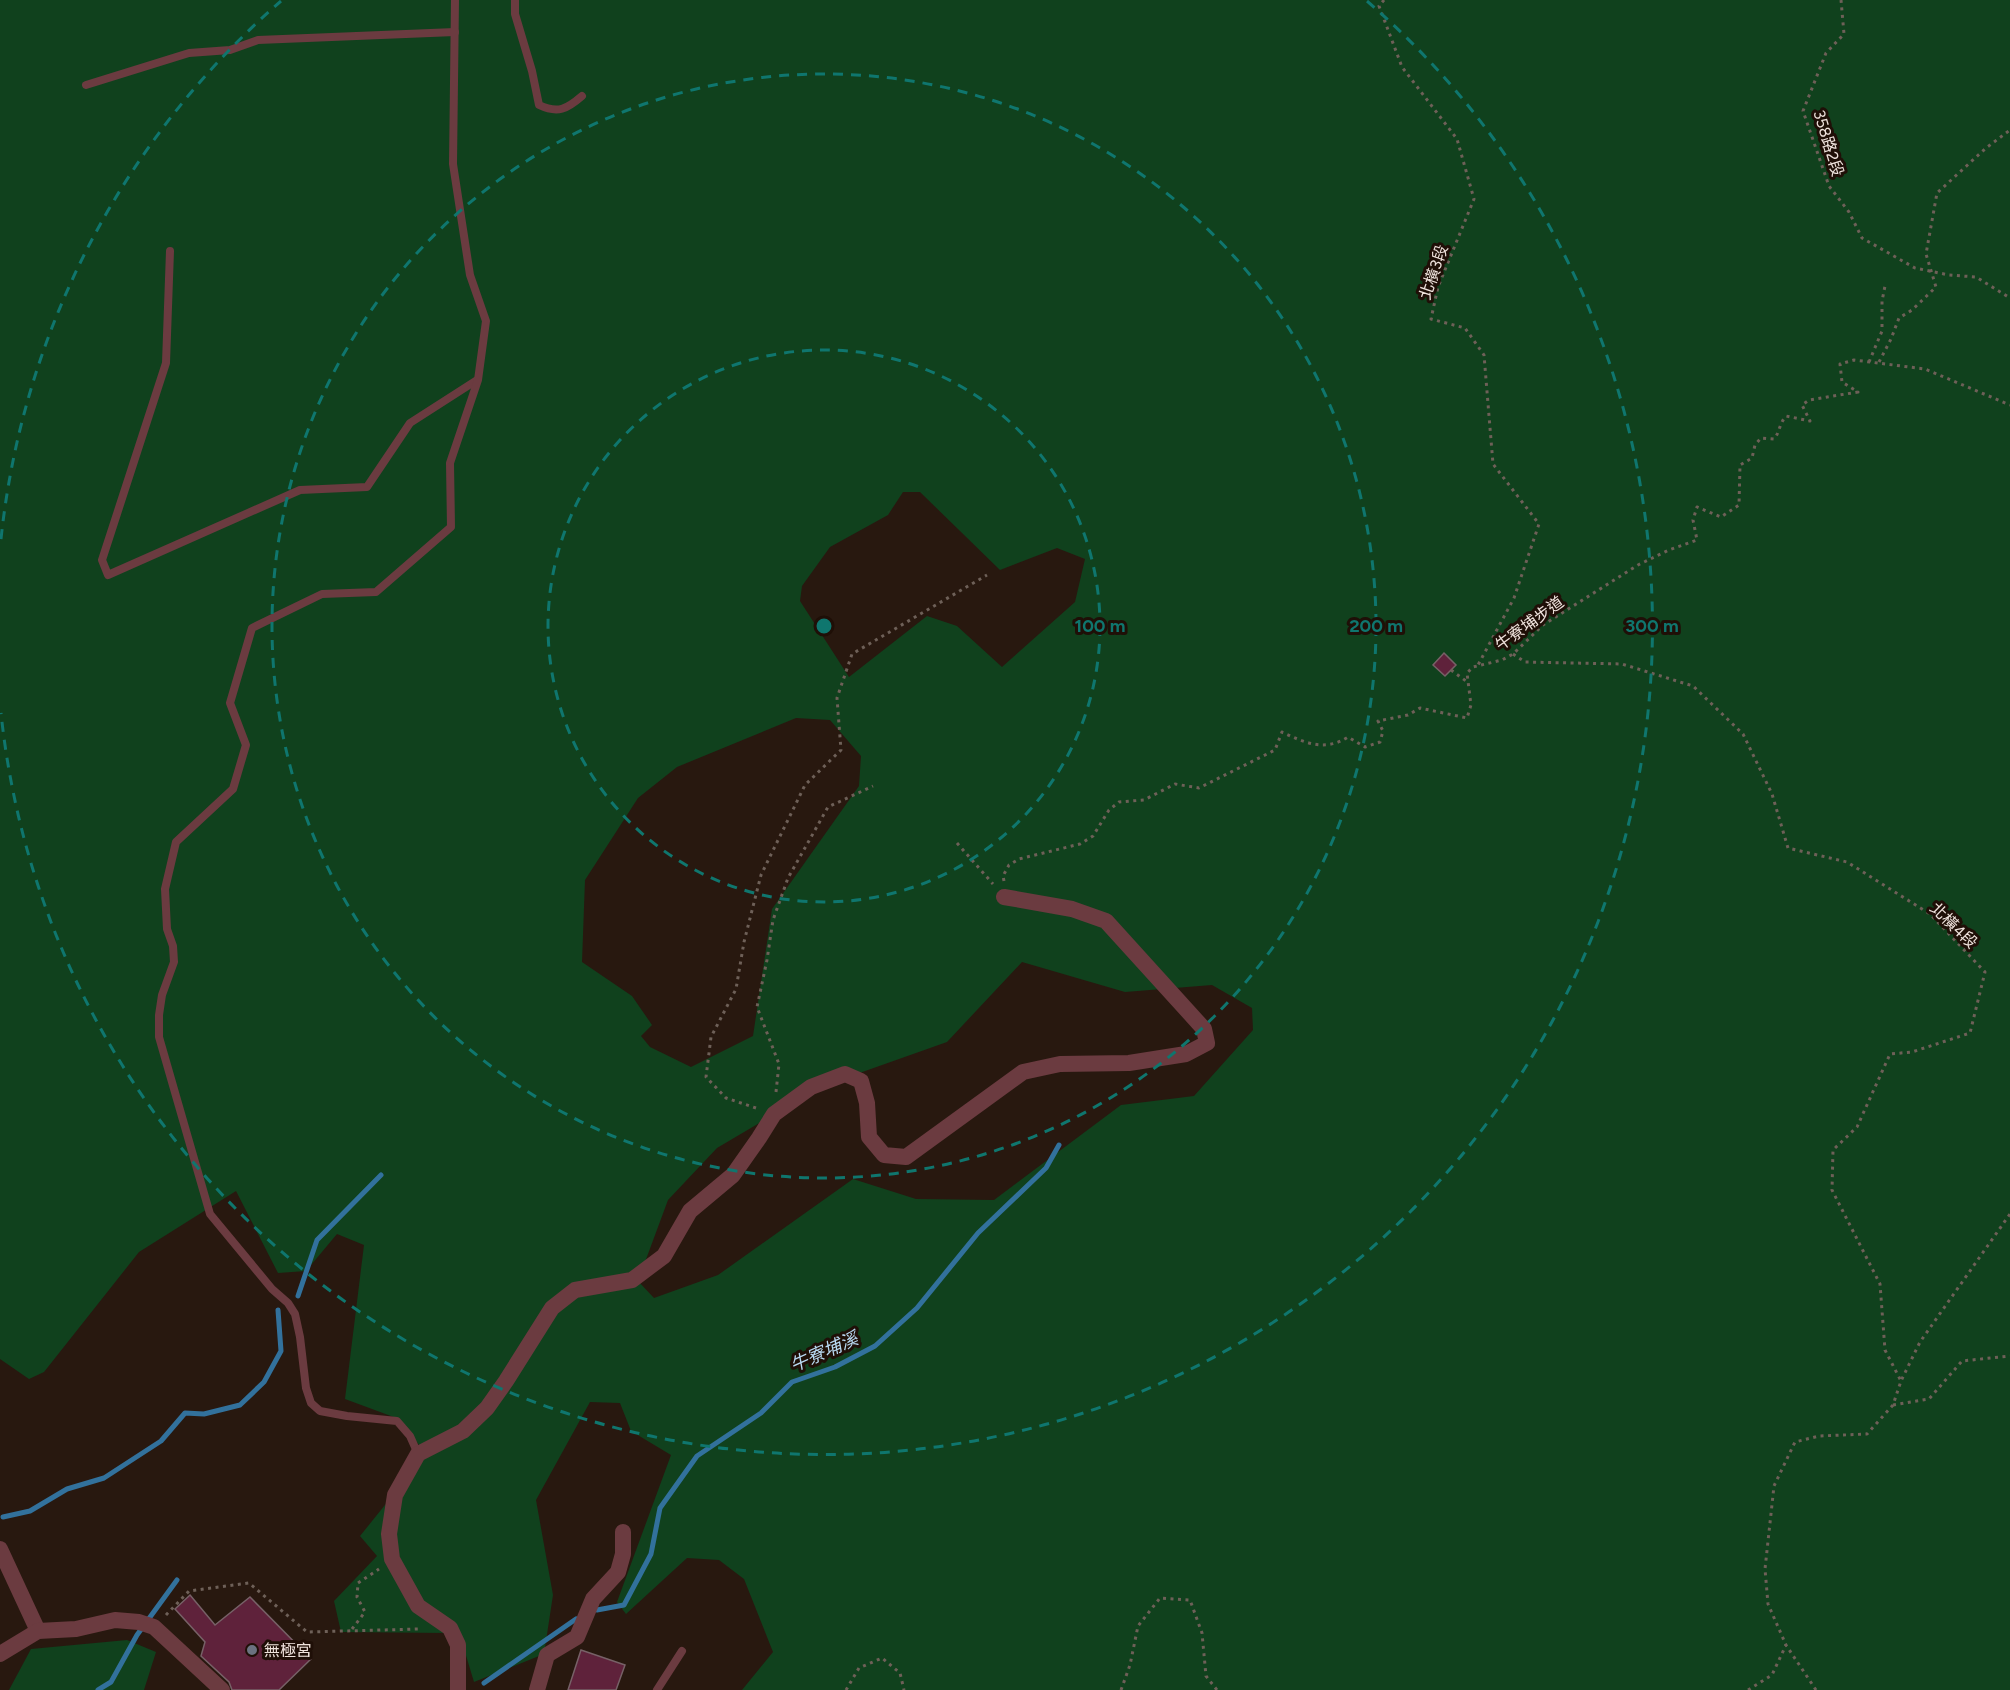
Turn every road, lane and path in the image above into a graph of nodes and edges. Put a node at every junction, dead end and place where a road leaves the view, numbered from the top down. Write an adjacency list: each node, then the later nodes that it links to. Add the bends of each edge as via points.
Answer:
1 (455, 0): 5 (lane)
2 (515, 0): 7 (lane, via 515,14 539,105 552,111 570,106)
3 (1384, 0): 19 (path, 北橫3段, via 1379,6 1402,68 1457,139 1474,199 1438,287 1431,319 1465,328 1484,355 1493,464 1539,524 1514,598)
4 (1842, 0): 10 (path, 358路2段, via 1844,34 1827,53 1803,111 1829,186 1862,238 1915,268)
5 (455, 32): 6 (lane, via 258,40 230,50 189,53); 15 (lane, via 453,164 470,275 486,321)
6 (86, 86)
7 (582, 96)
8 (2010, 130): 10 (path, via 1937,193 1926,254)
9 (170, 251): 15 (lane, via 166,363 102,560 108,575 300,490 367,487 410,423)
10 (1931, 271): 12 (path, 358路2段, via 1976,277); 14 (path, via 1936,287 1899,318)
11 (1885, 286): 13 (path, via 1882,331)
12 (2010, 298)
13 (1869, 362): 14 (path, 牛寮埔步道); 18 (path, 牛寮埔步道, via 1854,360 1840,364 1842,382 1858,392 1809,400 1802,405 1810,422 1786,416 1774,440 1761,438 1752,458 1740,465 1739,505 1721,517 1697,507 1697,540 1638,565 1543,625)
14 (1879, 362): 16 (path, 牛寮埔步道, via 1925,369)
15 (477, 380): 30 (lane, via 450,463 451,527 376,592 322,594 252,628 230,703 246,746 233,789 176,842 165,889 174,962 162,995 159,1037 210,1214 295,1314 311,1403 320,1411 397,1421)
16 (2010, 405)
17 (987, 575): 25 (path, via 852,654 837,698 841,750 805,785 761,875 736,989 711,1037 706,1077 726,1098)
18 (1513, 654): 19 (path, 牛寮埔步道); 28 (path, 北橫4段, via 1525,662 1622,664 1692,686 1743,734 1772,794 1788,848 1847,862 1930,914 1985,972 1970,1033 1912,1052 1890,1054 1857,1127 1833,1150 1832,1190 1880,1284 1886,1350)
19 (1478, 665): 21 (path, via 1467,673)
20 (1451, 670): 21 (path)
21 (1466, 681): 24 (path, via 1471,705 1467,718 1420,708 1408,716 1378,721 1383,731 1380,742 1365,747 1348,737 1337,744 1323,745 1306,743 1282,732 1275,750 1199,788 1175,784 1144,800 1119,802 1109,810 1093,836 1080,844 1009,865 1003,876)
22 (873, 786): 25 (path, via 828,807 788,878 773,920 757,1006 779,1064)
23 (957, 843): 24 (path)
24 (1004, 897): 25 (street, via 1072,909 1106,921 1203,1029 1207,1043 1175,1056 1129,1063 1060,1064 1023,1072 906,1157 884,1155 869,1137 861,1081 845,1074 811,1087)
25 (774, 1114): 30 (street, via 733,1175 690,1211 664,1256 632,1280 575,1290 552,1308 486,1408 463,1431)
26 (2010, 1214): 28 (path, via 1920,1342)
27 (2010, 1356): 29 (path, via 1962,1361 1929,1399)
28 (1901, 1381): 29 (path)
29 (1893, 1405): 38 (path, via 1867,1434 1819,1436 1795,1442 1774,1486 1765,1569 1768,1604)
30 (418, 1454): 33 (street, via 395,1495 390,1534)
31 (623, 1532): 43 (street, via 618,1572 593,1599 577,1637 547,1655)
32 (0, 1549): 37 (street)
33 (392, 1559): 35 (street, via 418,1606); 36 (path, via 358,1583 357,1596 365,1612)
34 (146, 1625): 36 (path, via 189,1591 249,1583 307,1632); 37 (street, via 115,1620 76,1629); 41 (street)
35 (450, 1628): 36 (path); 42 (street, via 458,1645)
36 (351, 1630)
37 (38, 1631): 40 (street)
38 (1786, 1645): 49 (path, via 1772,1675); 50 (path)
39 (682, 1651): 44 (lane)
40 (0, 1654)
41 (222, 1690)
42 (458, 1690)
43 (537, 1690)
44 (657, 1690)
45 (846, 1690): 46 (path, via 859,1668 882,1658 900,1673)
46 (904, 1690)
47 (1121, 1690): 48 (path, via 1138,1626 1160,1598 1190,1600 1202,1633 1206,1676)
48 (1217, 1690)
49 (1748, 1690)
50 (1816, 1690)

